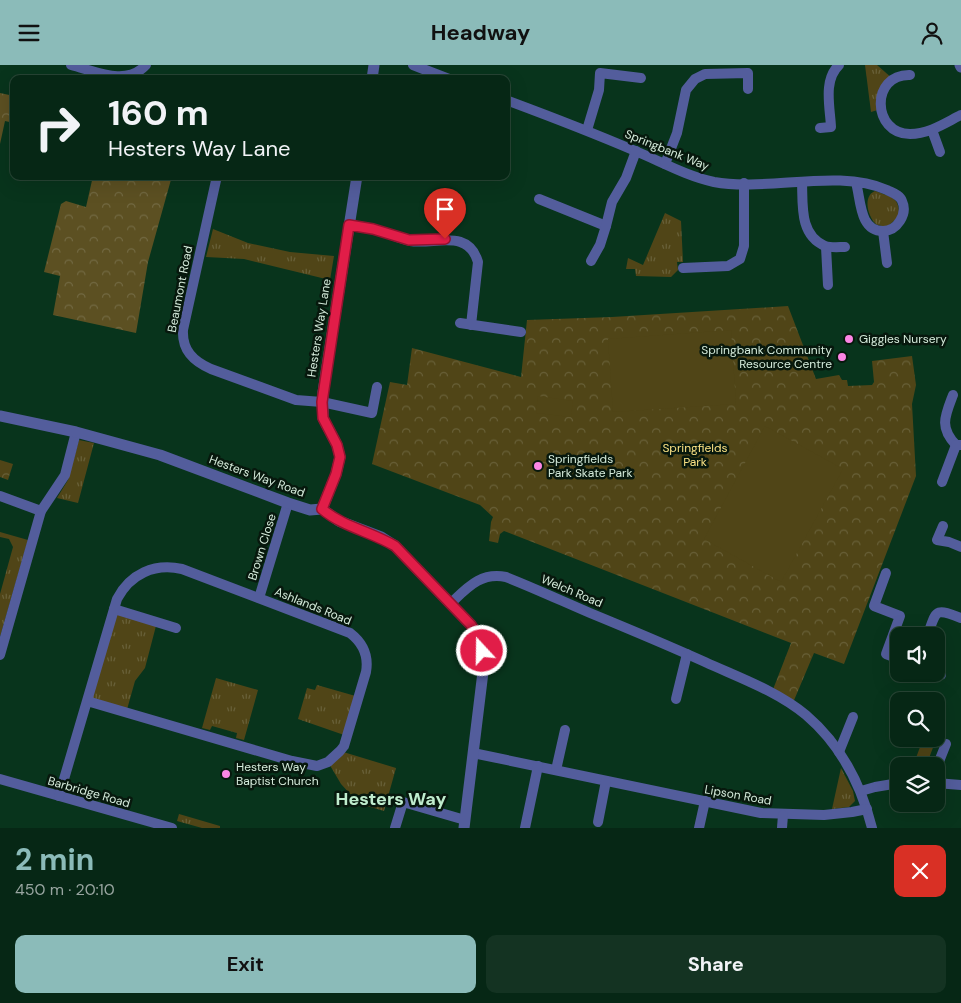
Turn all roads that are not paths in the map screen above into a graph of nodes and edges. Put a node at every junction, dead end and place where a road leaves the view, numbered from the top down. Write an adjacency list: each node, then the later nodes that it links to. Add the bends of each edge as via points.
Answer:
1 (71, 65): 5 (street)
2 (146, 65): 6 (street)
3 (413, 65): 7 (street)
4 (839, 65): 13 (street, via 829,85 831,127)
5 (112, 75)
6 (131, 75)
7 (438, 75)
8 (910, 75): 15 (street, via 897,76 885,87 881,98 882,114 893,129 904,133)
9 (641, 78): 14 (street, via 600,73 599,90)
10 (748, 89): 18 (street, via 748,73 705,75 691,82 686,90 677,133)
11 (510, 101): 14 (street, Springbank Way)
12 (961, 115): 15 (street)
13 (820, 128)
14 (587, 130): 16 (street, Springbank Way)
15 (932, 130): 17 (street)
16 (636, 151): 18 (street, Springbank Way); 26 (street, via 626,179 612,202)
17 (940, 152)
18 (664, 164): 22 (street, Springbank Way, via 715,182)
19 (217, 180): 37 (street, Beaumont Road, via 183,330 185,347 198,363 211,369 296,400)
20 (356, 180): 25 (street, Hesters Way Lane)
21 (802, 182): 22 (street, Springbank Way); 23 (street, Springbank Way); 28 (street, via 803,218 811,234)
22 (744, 183): 32 (street, via 744,246 740,259 728,266)
23 (856, 183): 27 (street, via 864,220 876,230); 27 (street, Springbank Way, via 882,188 902,200 904,208 898,225)
24 (539, 199): 26 (street)
25 (349, 225): 34 (street, via 409,240 464,243 471,248 478,262 466,324); 37 (street, Hesters Way Lane)
26 (606, 227): 30 (street)
27 (883, 231): 31 (street)
28 (826, 247): 29 (street); 33 (street)
29 (845, 247)
30 (590, 261)
31 (887, 263)
32 (683, 268)
33 (828, 285)
34 (520, 332)
35 (377, 387): 37 (street, Beaumont Road, via 372,413)
36 (952, 395): 40 (street, via 944,422 950,439)
37 (322, 402): 44 (street, Hesters Way Lane, via 323,418 340,457)
38 (0, 415): 39 (street, Hesters Way Road)
39 (76, 432): 43 (street, Hesters Way Road, via 160,455); 45 (street, via 65,475)
40 (959, 445): 41 (street)
41 (942, 482)
42 (0, 496): 45 (street)
43 (288, 503): 44 (street, Hesters Way Road, via 310,510); 49 (street, Brown Close)
44 (322, 509): 50 (street, Hesters Way Road, via 339,521 381,537 395,546)
45 (41, 511): 58 (street)
46 (943, 526): 47 (street, via 937,540)
47 (961, 547)
48 (886, 573): 53 (street, via 874,606 900,617)
49 (260, 598): 51 (street, Ashlands Road, via 182,569 162,567 130,581 122,589); 61 (street, Ashlands Road, via 350,633 363,647 368,663 353,717 344,745 328,762 309,766)
50 (452, 603): 57 (street, Welch Road, via 469,585 480,579 506,577); 66 (street, Hesters Way Road, via 476,633 482,651 483,673)
51 (114, 609): 55 (street); 61 (street, Ashlands Road)
52 (961, 618): 54 (street, via 938,612)
53 (896, 627)
54 (931, 627)
55 (176, 628)
56 (890, 643): 59 (street, via 886,654)
57 (687, 654): 60 (street); 65 (street, Welch Road, via 772,692 818,726)
58 (0, 655)
59 (890, 656)
60 (676, 699)
61 (87, 701): 76 (street, Ashlands Road)
62 (853, 717): 65 (street)
63 (565, 730): 69 (street)
64 (946, 744): 67 (street)
65 (839, 751): 75 (street, Welch Road)
66 (473, 753): 68 (street, Lipson Road); 81 (street, Hesters Way Road)
67 (941, 757)
68 (538, 766): 69 (street, Lipson Road); 84 (street)
69 (556, 770): 71 (street, Lipson Road)
70 (0, 779): 76 (street, Barbridge Road)
71 (606, 781): 77 (street, Lipson Road); 80 (street)
72 (890, 784): 75 (street)
73 (945, 784): 74 (street)
74 (961, 785)
75 (861, 791): 78 (street, Welch Road)
76 (59, 796): 82 (street, Barbridge Road)
77 (704, 801): 79 (street, Lipson Road); 85 (street)
78 (867, 809): 79 (street, Lipson Road, via 824,815); 87 (street, Welch Road)
79 (782, 815): 86 (street)
80 (598, 822)
81 (465, 824): 83 (street, via 403,802)
82 (172, 828)
83 (396, 828)
84 (525, 828)
85 (699, 828)
86 (782, 828)
87 (872, 828)

